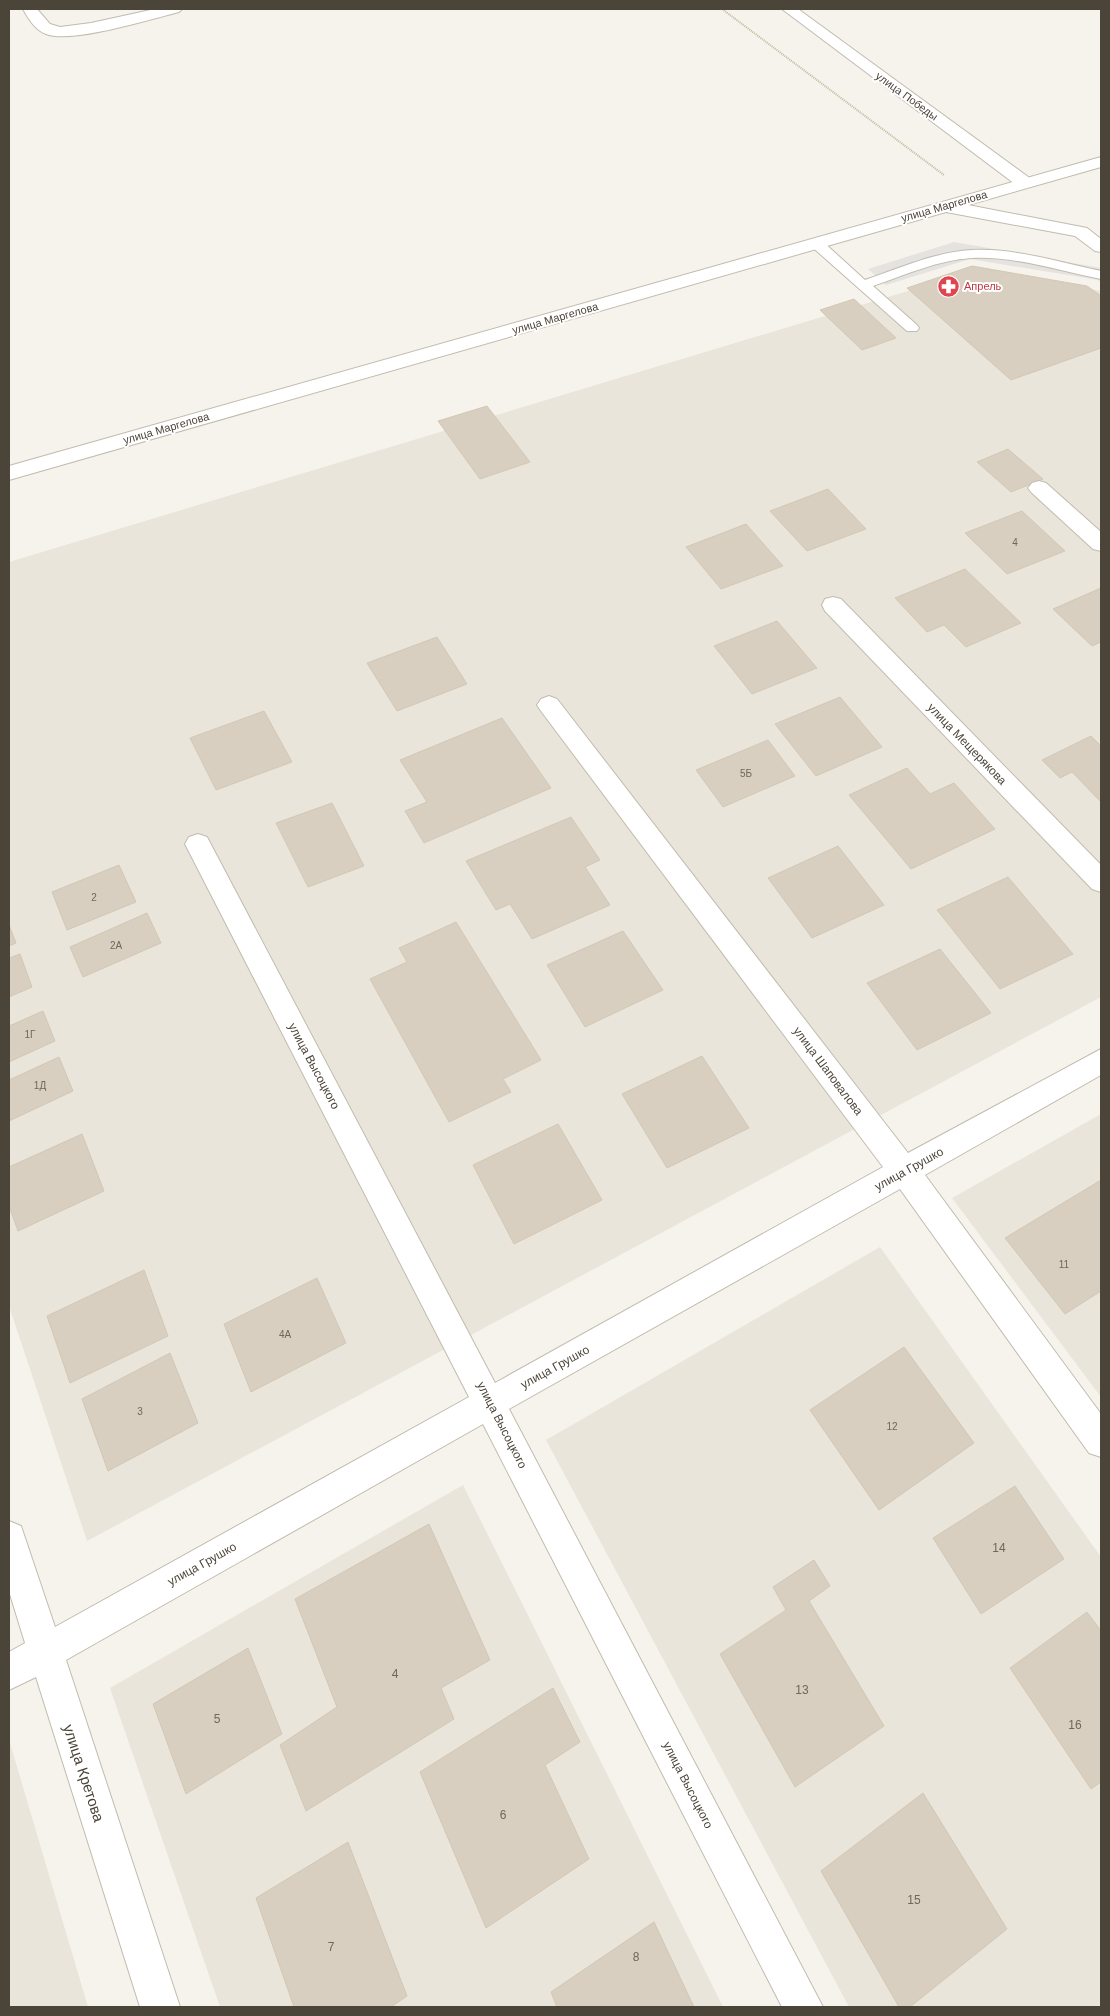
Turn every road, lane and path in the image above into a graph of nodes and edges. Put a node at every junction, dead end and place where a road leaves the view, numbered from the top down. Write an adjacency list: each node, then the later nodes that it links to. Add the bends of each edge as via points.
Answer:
1 (30, 9): 2 (street, via 41,25 52,32)
2 (174, 9)
3 (722, 9): 7 (path)
4 (789, 9): 6 (street, улица Победы)
5 (1101, 162): 6 (street, улица Маргелова)
6 (1025, 183): 7 (street, улица Маргелова)
7 (974, 198): 8 (street, улица Маргелова)
8 (944, 207): 10 (street); 11 (street, улица Маргелова)
9 (1101, 224): 10 (street)
10 (1080, 232): 12 (street)
11 (816, 243): 14 (lane); 16 (street, улица Маргелова)
12 (1101, 247)
13 (1101, 275): 14 (lane, via 975,254 933,261)
14 (863, 285): 15 (lane)
15 (912, 328)
16 (9, 473)
17 (1039, 488): 18 (street)
18 (1101, 544)
19 (832, 605): 22 (street, улица Мещерякова)
20 (549, 705): 24 (street, улица Шаповалова)
21 (198, 844): 25 (street, улица Высоцкого)
22 (1101, 882)
23 (1101, 1061): 24 (street, улица Грушко)
24 (904, 1171): 25 (street, улица Грушко); 26 (street, улица Шаповалова)
25 (490, 1403): 28 (street, улица Грушко); 31 (street, улица Высоцкого)
26 (1101, 1441)
27 (9, 1538): 28 (street, улица Кретова)
28 (45, 1652): 29 (street, улица Грушко); 30 (street, улица Кретова)
29 (9, 1672)
30 (160, 2007)
31 (803, 2007)

